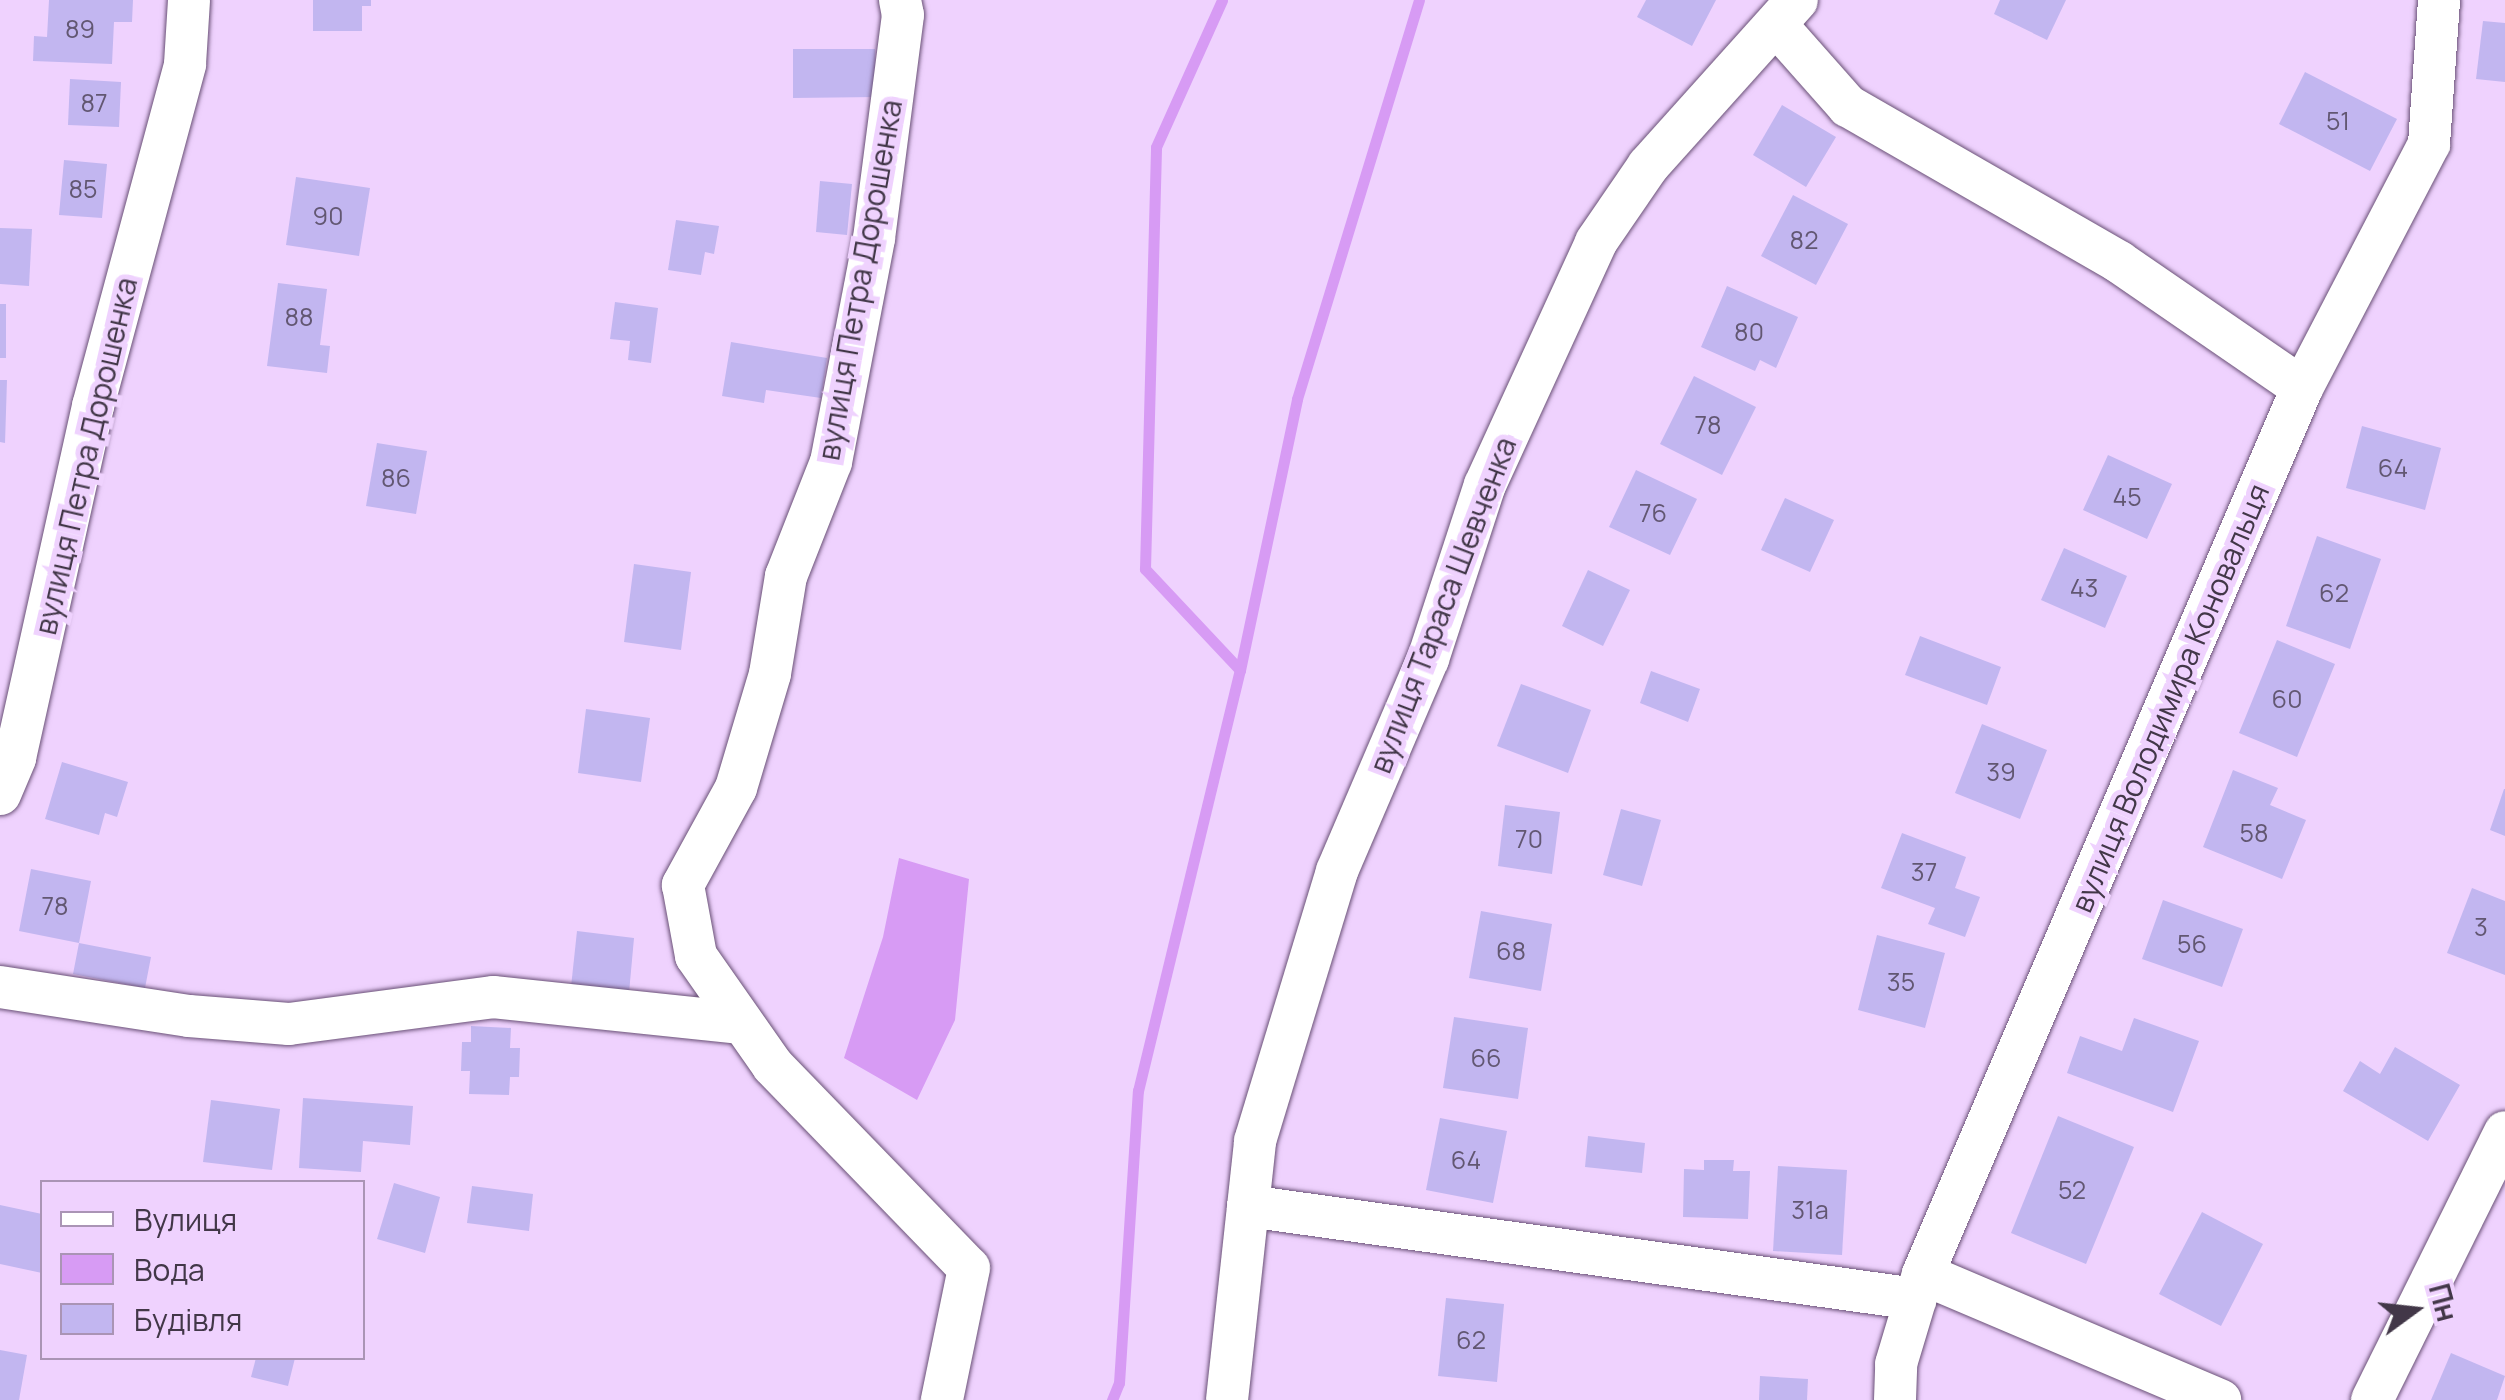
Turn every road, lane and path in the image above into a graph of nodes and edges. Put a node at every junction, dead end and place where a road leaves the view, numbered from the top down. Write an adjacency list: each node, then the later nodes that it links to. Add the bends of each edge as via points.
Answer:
1 (189, 0): 6 (street, вулиця Петра Дорошенка, via 186,64 93,406 16,758)
2 (900, 0): 8 (street, вулиця Петра Дорошенка, via 874,239 831,462 786,576 770,674 736,788 683,885 696,956)
3 (2439, 0): 5 (street, вулиця Володимира Коновальця, via 2429,144)
4 (1788, 14): 5 (street, via 1848,106 2119,262); 10 (street, вулиця Тараса Шевченка, via 1648,166 1596,242 1485,485 1428,658 1337,871 1255,1141)
5 (2302, 388): 11 (street, вулиця Володимира Коновальця)
6 (0, 794)
7 (0, 988): 8 (street, via 289,1024 492,997)
8 (742, 1023): 12 (street, вулиця Петра Дорошенка, via 773,1066 970,1268)
9 (2505, 1132): 16 (street)
10 (1248, 1206): 11 (street); 13 (street, вулиця Тараса Шевченка)
11 (1920, 1287): 14 (street, вулиця Володимира Коновальця, via 1896,1364); 15 (street)
12 (942, 1400)
13 (1227, 1400)
14 (1895, 1400)
15 (2220, 1400)
16 (2372, 1400)

